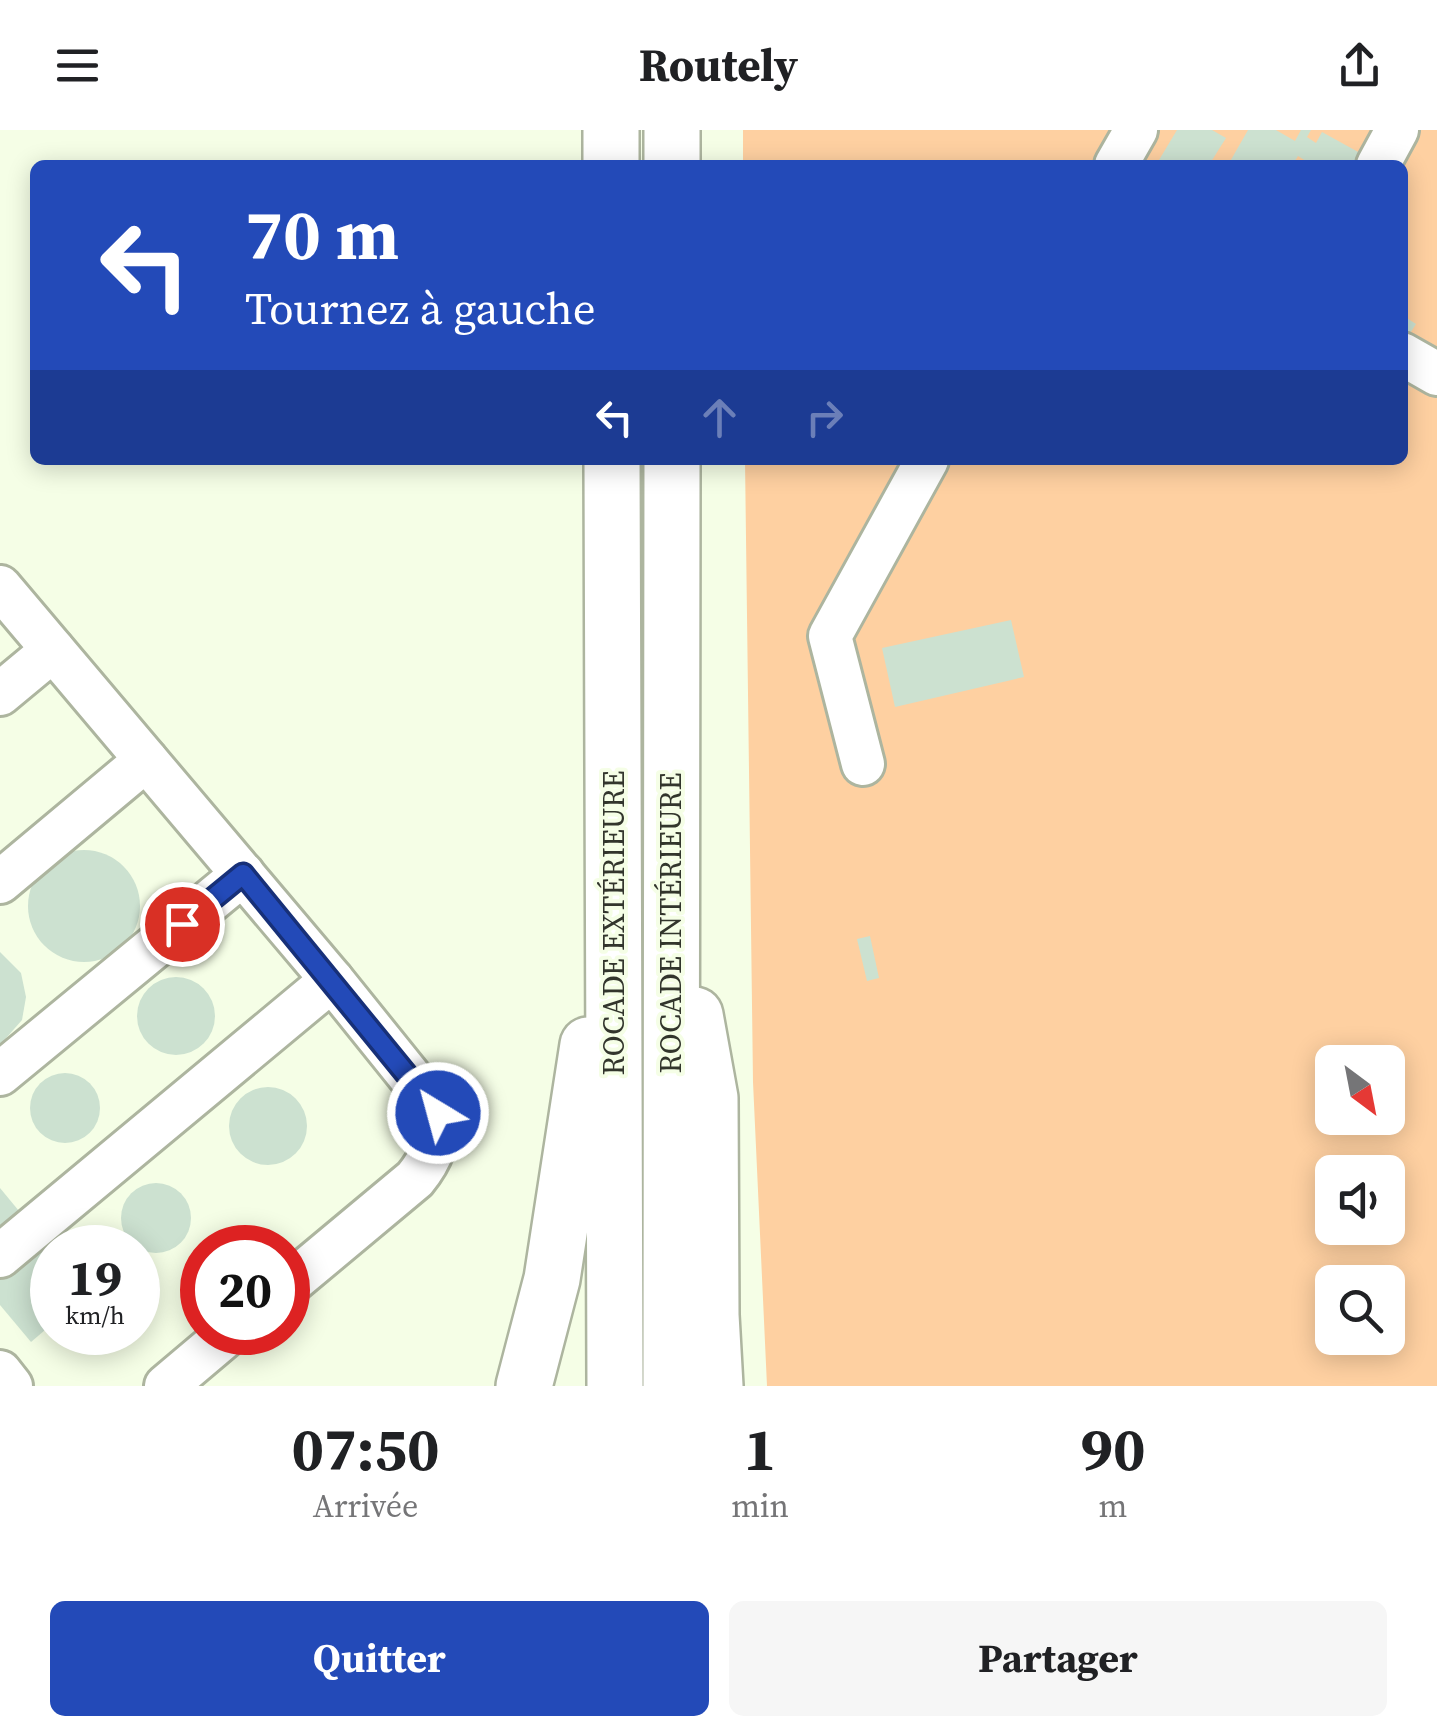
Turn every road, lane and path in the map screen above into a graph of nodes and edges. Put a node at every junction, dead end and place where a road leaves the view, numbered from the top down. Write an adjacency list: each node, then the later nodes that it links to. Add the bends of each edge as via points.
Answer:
1 (611, 130): 6 (highway)
2 (672, 130): 7 (highway)
3 (1116, 130): 8 (lane)
4 (1136, 130): 9 (lane)
5 (1397, 130): 10 (lane)
6 (611, 160)
7 (672, 160)
8 (1099, 160)
9 (1119, 160)
10 (1381, 160)
11 (1408, 357): 12 (lane)
12 (1437, 374)
13 (612, 465): 22 (highway, ROCADE EXTÉRIEURE)
14 (672, 465): 24 (highway, ROCADE INTÉRIEURE)
15 (925, 465): 20 (lane, via 830,636)
16 (0, 586): 17 (lane)
17 (53, 650): 18 (lane); 19 (lane)
18 (0, 694)
19 (146, 760): 21 (lane); 23 (lane)
20 (864, 764)
21 (243, 874): 25 (lane); 26 (lane)
22 (614, 878): 33 (highway, via 552,1279); 34 (highway, ROCADE EXTÉRIEURE)
23 (0, 882)
24 (672, 886): 35 (highway, ROCADE INTÉRIEURE); 36 (highway, via 710,1098)
25 (332, 980): 27 (lane); 28 (lane, via 438,1113 437,1142 415,1179)
26 (0, 1074)
27 (0, 1256)
28 (310, 1267)
29 (203, 1355): 32 (lane)
30 (0, 1372): 31 (lane)
31 (11, 1386)
32 (166, 1386)
33 (524, 1386)
34 (616, 1386)
35 (671, 1386)
36 (715, 1386)

